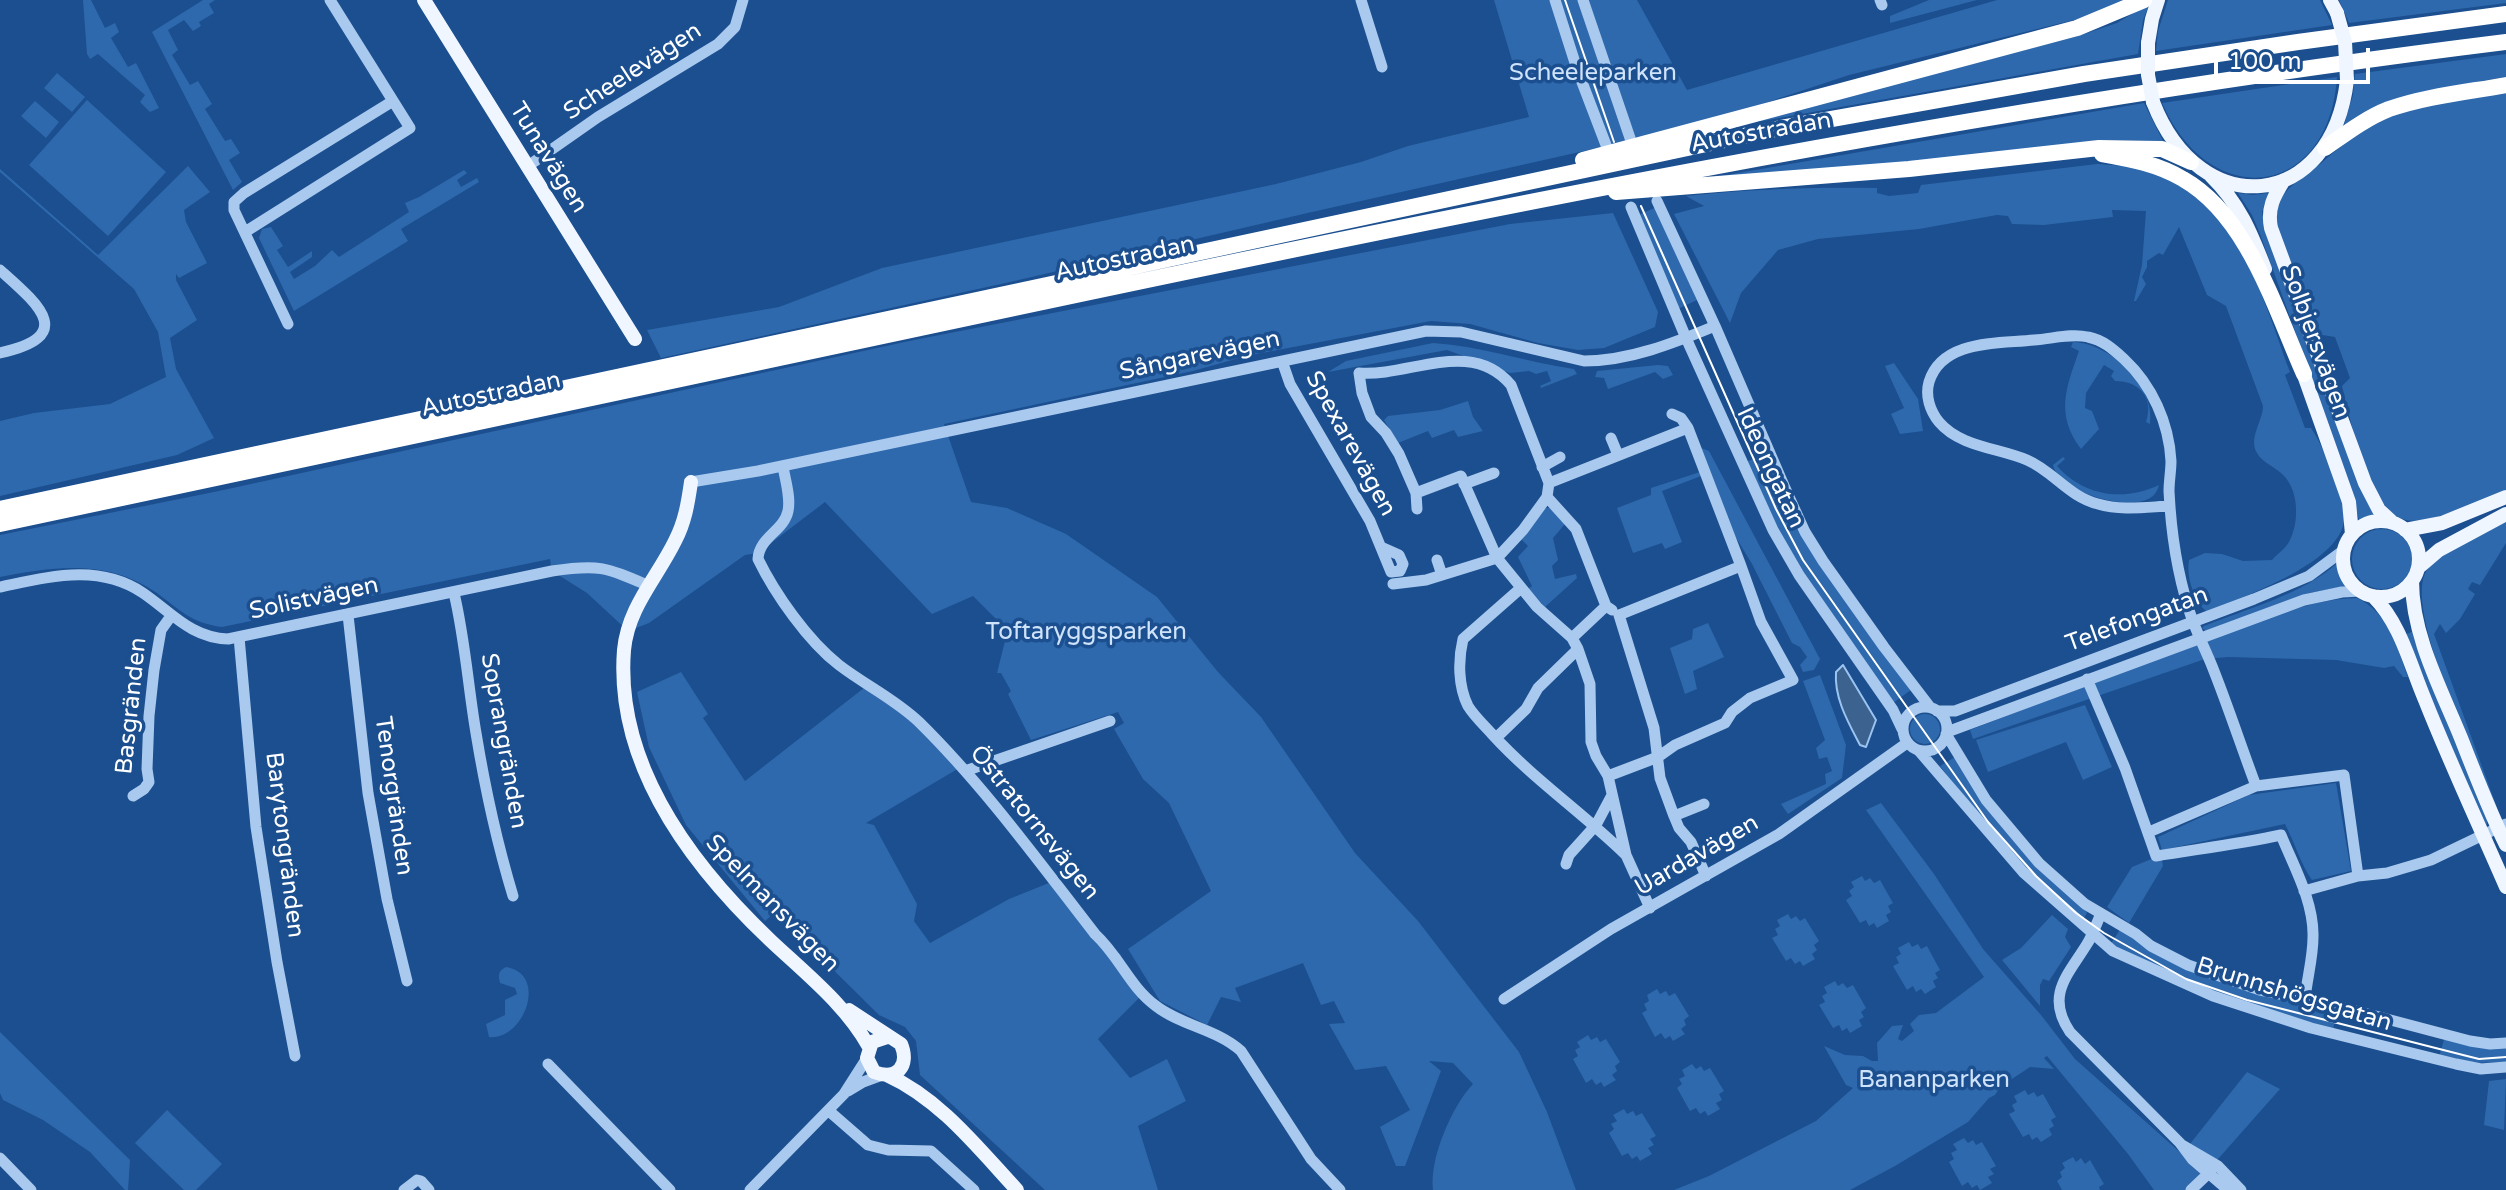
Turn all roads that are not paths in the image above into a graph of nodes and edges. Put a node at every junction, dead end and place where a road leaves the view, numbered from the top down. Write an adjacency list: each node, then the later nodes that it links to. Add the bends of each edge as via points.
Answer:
1 (330, 0): 14 (street)
2 (424, 0): 20 (main road, Tunavägen)
3 (743, 0): 20 (street, Scheelevägen, via 735,27 718,44)
4 (1361, 0): 12 (street)
5 (1555, 0): 16 (street)
6 (1583, 0): 15 (street)
7 (2144, 0): 23 (highway, via 2077,28)
8 (2158, 0): 19 (main road, bridge, via 2148,43 2153,102)
9 (2334, 7): 17 (main road, bridge, via 2345,42 2347,80 2341,112)
10 (2506, 14): 23 (highway, Autostradan, via 2069,76 1781,128)
11 (2506, 42): 24 (highway, Autostradan, via 1940,126)
12 (1382, 67)
13 (2506, 85): 17 (highway, via 2388,110)
14 (393, 101): 27 (street, via 244,193 233,206); 27 (street, via 410,128)
15 (1630, 138)
16 (1606, 145)
17 (2325, 148): 22 (main road)
18 (2076, 150): 19 (highway, via 2151,148); 24 (highway, via 1846,175); 36 (highway, via 2157,167 2212,201 2250,251)
19 (2191, 162): 21 (main road)
20 (528, 166): 32 (main road, Tunavägen)
21 (2211, 176): 22 (main road, via 2251,187); 36 (main road, Solbjersvägen, via 2247,224)
22 (2284, 180): 57 (main road, Solbjersvägen, via 2270,207 2271,228 2365,483 2379,510)
23 (1479, 192): 35 (highway, Autostradan)
24 (1546, 197): 35 (highway, Autostradan)
25 (1657, 201): 30 (street, Ideongatan)
26 (1631, 207): 31 (street, Ideongatan)
27 (245, 232): 29 (street)
28 (0, 270): 33 (street, via 30,297 45,320 43,334 30,345)
29 (288, 324)
30 (1715, 326): 31 (street, Sångarevägen); 81 (street, Ideongatan, via 1805,532 1875,635)
31 (1686, 338): 34 (street, Sångarevägen, via 1644,352 1584,361 1439,330); 83 (street, Ideongatan, via 1787,556)
32 (635, 339)
33 (0, 353)
34 (1282, 361): 43 (street, Sångarevägen); 59 (street, Spexarevägen)
35 (674, 373): 37 (highway, Autostradan)
36 (2304, 374): 58 (main road, Solbjersvägen, via 2349,502)
37 (633, 381): 53 (highway, Autostradan); 56 (highway, Autostradan)
38 (1672, 414): 39 (street)
39 (1688, 428): 41 (street); 63 (street)
40 (1611, 438): 41 (street)
41 (1618, 455): 47 (street)
42 (1560, 457): 44 (street)
43 (783, 466): 46 (street, Sångarevägen); 89 (street, Östratornsvägen, via 788,512 761,546 762,567 802,628 824,651 916,719)
44 (1542, 467): 47 (street); 49 (street, via 1511,385 1500,373 1458,359 1359,373 1371,417 1399,454)
45 (1494, 473): 48 (street)
46 (691, 482): 67 (main road, Spelmansvägen, via 679,533)
47 (1549, 483): 50 (street)
48 (1464, 484): 49 (street, via 1461,476); 61 (street)
49 (1416, 493): 54 (street)
50 (1547, 497): 61 (street); 72 (street, via 1576,529)
51 (2506, 497): 57 (main road, via 2442,523)
52 (2170, 506): 52 (street, via 2171,455 2160,414 2142,379 2107,345 2076,336 1975,346 1948,357 1932,375 1930,407 1955,434 2029,460 2091,502); 76 (street, via 2176,560)
53 (0, 509)
54 (1417, 509)
55 (2506, 514): 64 (main road, via 2439,550)
56 (0, 524)
57 (2398, 526): 58 (main road, via 2374,522); 64 (main road, via 2418,551)
58 (2352, 534): 60 (main road)
59 (1381, 547)
60 (2344, 550): 71 (main road, via 2348,578); 76 (street, Telefongatan, via 2309,576)
61 (1497, 558): 65 (street); 69 (street)
62 (1437, 560): 65 (street)
63 (1741, 566): 74 (street); 88 (street, via 1761,622 1793,680 1750,698 1725,723)
64 (2415, 574): 71 (main road, via 2392,596); 97 (main road, via 2414,606 2423,641)
65 (1442, 575): 66 (street)
66 (1393, 584)
67 (647, 585): 70 (street, Solistvägen, via 589,565); 112 (main road, Spelmansvägen, via 631,618 624,680 631,728 650,780 673,826 710,877)
68 (0, 587): 75 (street, Solistvägen, via 64,574 96,575 140,591)
69 (1521, 588): 79 (street); 85 (street, via 1463,639 1460,649 1469,707)
70 (454, 593): 73 (street, Solistvägen); 107 (street, Soprangränden, via 483,773)
71 (2367, 594): 78 (street, Telefongatan, via 2342,592 2304,600); 99 (main road, via 2388,614 2400,636)
72 (1606, 606): 74 (street); 79 (street)
73 (348, 615): 77 (street, Solistvägen); 111 (street, Tenorgränden, via 368,793)
74 (1619, 615): 88 (street)
75 (171, 616): 77 (street, Solistvägen, via 206,636); 93 (street, Basgränden, via 161,630 154,670 149,782)
76 (2193, 622): 78 (street); 81 (street, Telefongatan, via 1955,711)
77 (239, 637): 118 (street, Barytongränden, via 256,827)
78 (2199, 639): 80 (street, Telefongatan); 91 (street)
79 (1575, 644): 85 (street, via 1526,709); 90 (street, via 1590,684 1591,742)
80 (2087, 679): 84 (street, Telefongatan); 98 (street)
81 (1934, 709): 83 (street, via 1909,712); 84 (street, via 1945,719)
82 (1110, 721): 89 (street)
83 (1902, 729): 86 (street)
84 (1947, 733): 87 (street, via 1935,749); 109 (street, Brunnshögsgatan, via 1986,800 2016,837)
85 (1496, 738): 96 (street)
86 (1907, 743): 87 (street); 103 (street, Uardavägen, via 1779,834)
87 (1919, 751): 110 (street, Brunnshögsgatan, via 2023,872)
88 (1658, 757): 90 (street); 95 (street)
89 (965, 771): 137 (street, Östratornsvägen, via 1109,946 1131,982 1171,1015 1241,1051 1311,1159)
90 (1608, 776): 92 (street)
91 (2256, 786): 98 (street); 104 (street, via 2344,775)
92 (1612, 795): 96 (street); 101 (street)
93 (133, 796)
94 (1704, 804): 95 (street)
95 (1674, 816): 103 (street)
96 (1596, 825): 101 (street); 102 (street)
97 (2502, 827): 99 (street); 100 (main road)
98 (2149, 832): 106 (street, via 2156,856 2281,835)
99 (2484, 837): 104 (street, via 2431,860); 105 (main road)
100 (2506, 845)
101 (1626, 855): 108 (street)
102 (1566, 864)
103 (1706, 876): 108 (street, Uardavägen)
104 (2358, 876): 106 (street)
105 (2506, 887)
106 (2304, 891): 114 (street, via 2313,935)
107 (513, 896)
108 (1650, 908): 113 (street, Uardavägen)
109 (2101, 914): 110 (street); 114 (street, Brunnshögsgatan, via 2188,965)
110 (2092, 935): 121 (street, Brunnshögsgatan, via 2113,951 2184,984 2311,1028 2456,1064); 126 (street, via 2059,992 2063,1022)
111 (407, 981)
112 (831, 998): 115 (main road, Spelmansvägen); 117 (main road, Spelmansvägen, via 858,1028)
113 (1504, 999)
114 (2305, 999): 116 (street, Brunnshögsgatan, via 2470,1041)
115 (887, 1037): 117 (main road, via 872,1042); 120 (main road, Spelmansvägen, via 901,1044)
116 (2506, 1043)
117 (868, 1052): 122 (main road, Spelmansvägen, via 869,1065); 124 (street)
118 (295, 1056)
119 (548, 1064): 133 (street)
120 (903, 1066): 122 (main road); 123 (main road, Spelmansvägen)
121 (2506, 1067)
122 (884, 1075): 123 (main road, Spelmansvägen); 124 (street)
123 (911, 1086): 136 (main road, Spelmansvägen)
124 (844, 1094): 125 (street)
125 (829, 1111): 134 (street); 135 (street, via 868,1145 931,1151)
126 (2180, 1143): 128 (street); 129 (street)
127 (0, 1158): 130 (street)
128 (2218, 1166): 129 (street); 140 (street)
129 (2207, 1173): 138 (street); 139 (street)
130 (31, 1190)
131 (404, 1190): 132 (street, via 417,1180)
132 (429, 1190)
133 (670, 1190)
134 (750, 1190)
135 (974, 1190)
136 (1017, 1190)
137 (1340, 1190)
138 (2191, 1190)
139 (2228, 1190)
140 (2241, 1190)

